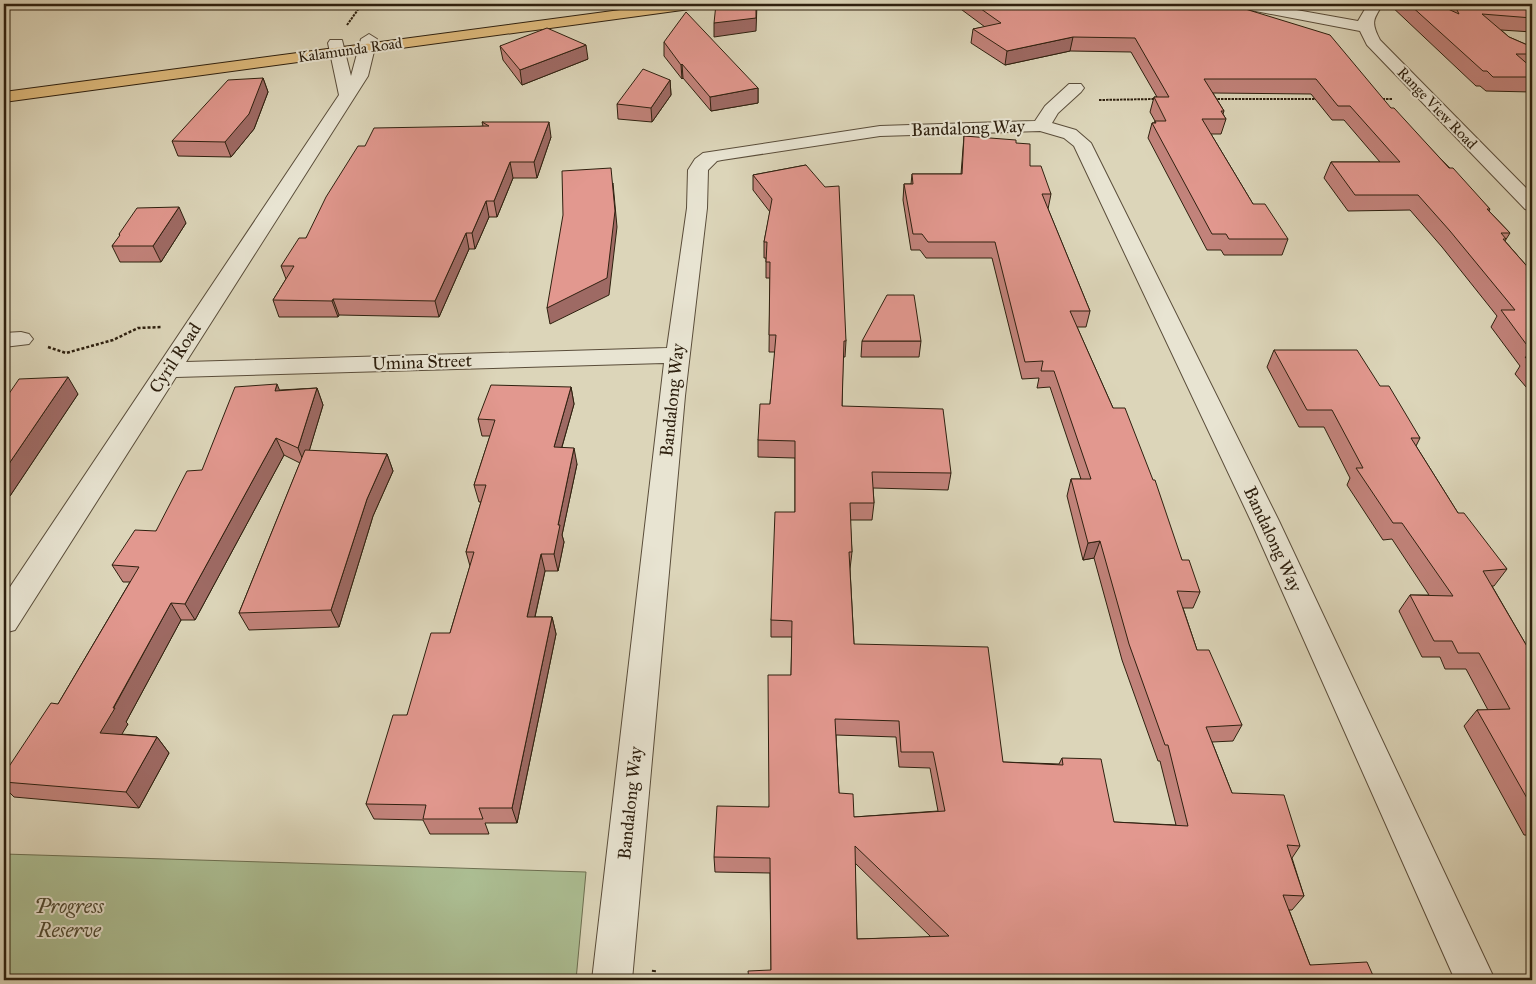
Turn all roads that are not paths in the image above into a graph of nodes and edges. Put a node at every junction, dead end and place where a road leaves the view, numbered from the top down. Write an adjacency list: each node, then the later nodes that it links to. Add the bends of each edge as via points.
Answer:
1 (643, 4): 7 (main road, Kalamunda Road)
2 (697, 4): 7 (main road, Kalamunda Road)
3 (1240, 4): 5 (street)
4 (1376, 4): 5 (street, via 1366,18)
5 (1365, 27): 13 (street, Range View Road, via 1373,42)
6 (339, 42): 7 (main road, Kalamunda Road); 8 (main road, Kalamunda Road); 10 (street); 11 (main road, Kalamunda Road)
7 (369, 43): 10 (street, Cyril Road, via 360,76)
8 (4, 88)
9 (1075, 88): 12 (street)
10 (347, 95): 15 (street, Cyril Road)
11 (4, 97)
12 (1046, 118): 14 (street, Bandalong Way, via 880,131 710,157 698,170 697,208); 18 (street, Bandalong Way, via 1082,143 1265,521)
13 (1532, 205)
14 (676, 355): 15 (street, Umina Street); 17 (street, Bandalong Way)
15 (167, 370): 16 (street, Cyril Road)
16 (4, 621)
17 (612, 980)
18 (1476, 980)

